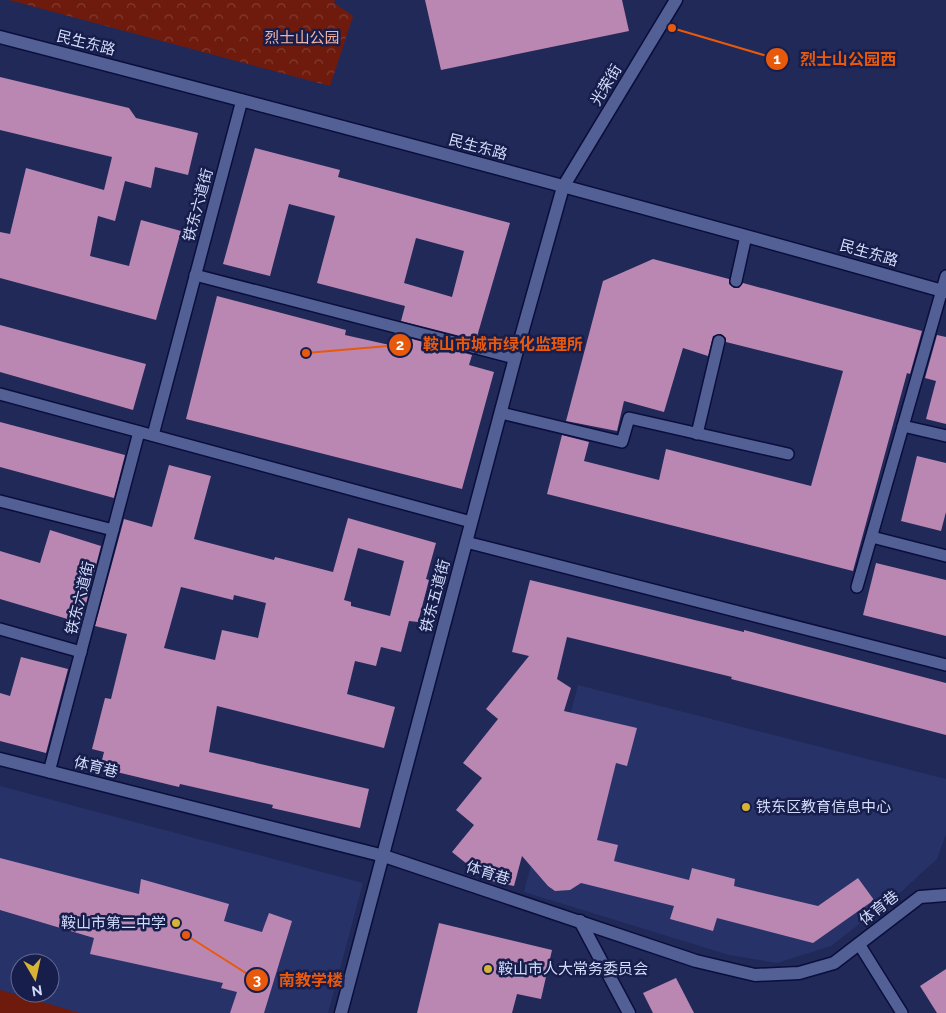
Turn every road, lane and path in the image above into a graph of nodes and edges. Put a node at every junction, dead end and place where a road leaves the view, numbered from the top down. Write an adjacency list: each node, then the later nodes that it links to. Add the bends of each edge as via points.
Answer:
1 (676, 0): 4 (street, 光荣街)
2 (0, 37): 3 (street, 民生东路)
3 (242, 100): 4 (street, 民生东路); 6 (lane, 铁东六道街)
4 (563, 187): 5 (street, 民生东路); 11 (street, 铁东五道街)
5 (746, 236): 8 (lane); 9 (street, 民生东路)
6 (196, 275): 11 (lane); 17 (lane, 铁东六道街)
7 (946, 276): 9 (lane)
8 (736, 281)
9 (944, 292): 14 (lane)
10 (719, 341): 16 (lane)
11 (515, 358): 13 (street, 铁东五道街)
12 (0, 394): 15 (lane)
13 (500, 413): 16 (lane, via 622,442 629,418); 21 (street, 铁东五道街)
14 (903, 426): 18 (lane); 23 (lane)
15 (139, 432): 17 (lane); 22 (lane, 铁东六道街)
16 (697, 434): 19 (lane)
17 (153, 435): 21 (lane)
18 (946, 436)
19 (788, 454)
20 (0, 501): 22 (lane)
21 (471, 522): 24 (street, 铁东五道街)
22 (113, 530): 28 (lane, 铁东六道街)
23 (872, 537): 25 (lane); 26 (lane)
24 (466, 542): 29 (lane); 32 (street, 铁东五道街)
25 (946, 556)
26 (857, 587)
27 (0, 629): 28 (lane)
28 (82, 652): 31 (lane, 铁东六道街)
29 (946, 665)
30 (0, 759): 31 (street, 体育巷)
31 (49, 772): 32 (street, 体育巷)
32 (384, 856): 34 (street, 体育巷); 36 (street, 铁东五道街)
33 (946, 895): 35 (street, 体育巷, via 920,897)
34 (580, 921): 35 (street, 体育巷, via 696,961 755,975 800,973 834,963); 37 (street)
35 (859, 944): 38 (lane)
36 (341, 1013)
37 (629, 1013)
38 (902, 1013)

